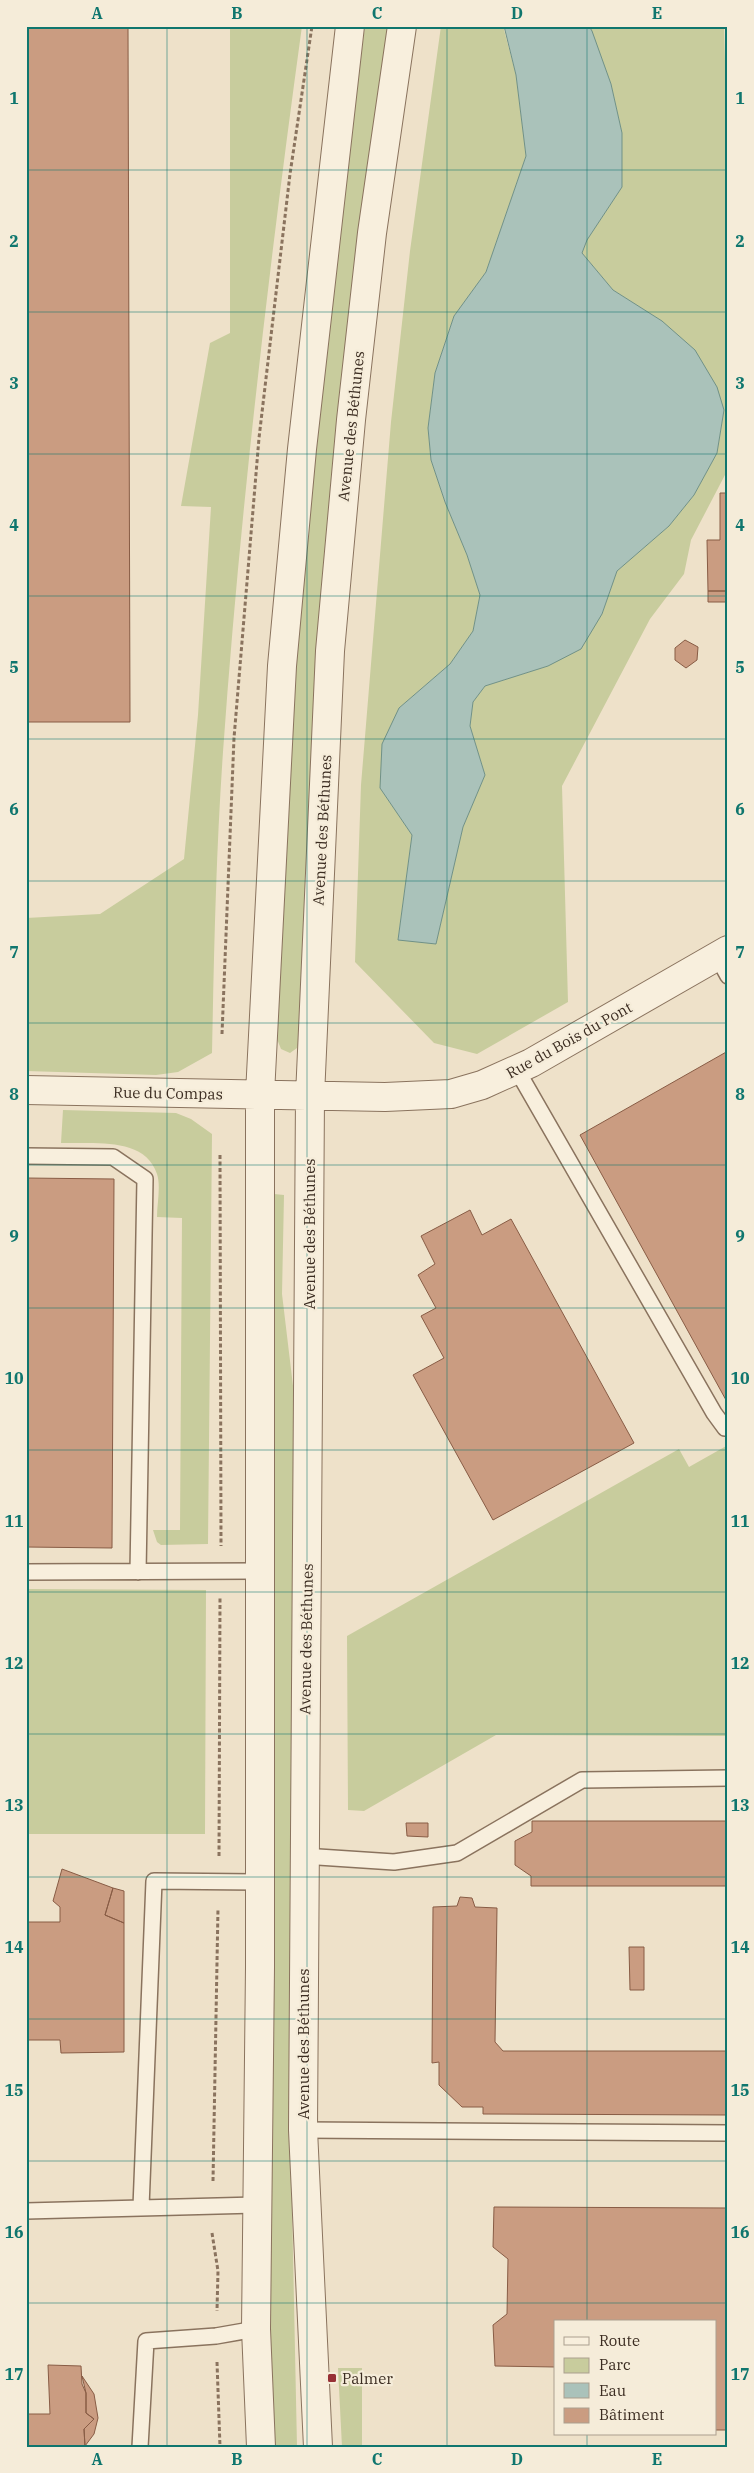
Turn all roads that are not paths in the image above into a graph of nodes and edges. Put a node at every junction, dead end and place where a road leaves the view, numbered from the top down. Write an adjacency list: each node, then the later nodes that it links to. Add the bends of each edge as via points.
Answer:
1 (350, 26): 6 (street, via 303,440 282,666)
2 (402, 26): 7 (street, Avenue des Béthunes, via 372,233 332,632)
3 (724, 961): 4 (street, Rue du Bois du Pont)
4 (517, 1070): 7 (street, Rue du Bois du Pont, via 452,1094); 9 (lane, via 714,1413 725,1428)
5 (26, 1090): 6 (street, Rue du Compas)
6 (260, 1094): 7 (street, Rue du Compas); 10 (street)
7 (310, 1096): 14 (street, Avenue des Béthunes)
8 (26, 1156): 12 (lane, via 113,1157 145,1179)
9 (728, 1427)
10 (260, 1571): 12 (lane); 15 (street)
11 (26, 1572): 12 (lane)
12 (138, 1572)
13 (728, 1778): 14 (lane, via 582,1780 457,1853 394,1862)
14 (304, 1856): 16 (street, Avenue des Béthunes)
15 (258, 1882): 18 (street, via 260,1967); 19 (lane, via 154,1881)
16 (303, 2130): 17 (lane); 24 (street, Avenue des Béthunes)
17 (728, 2134)
18 (256, 2205): 19 (lane); 21 (street)
19 (141, 2207): 20 (lane)
20 (26, 2211)
21 (256, 2329): 22 (lane, via 216,2336 146,2341); 23 (street)
22 (140, 2447)
23 (261, 2447)
24 (318, 2447)

